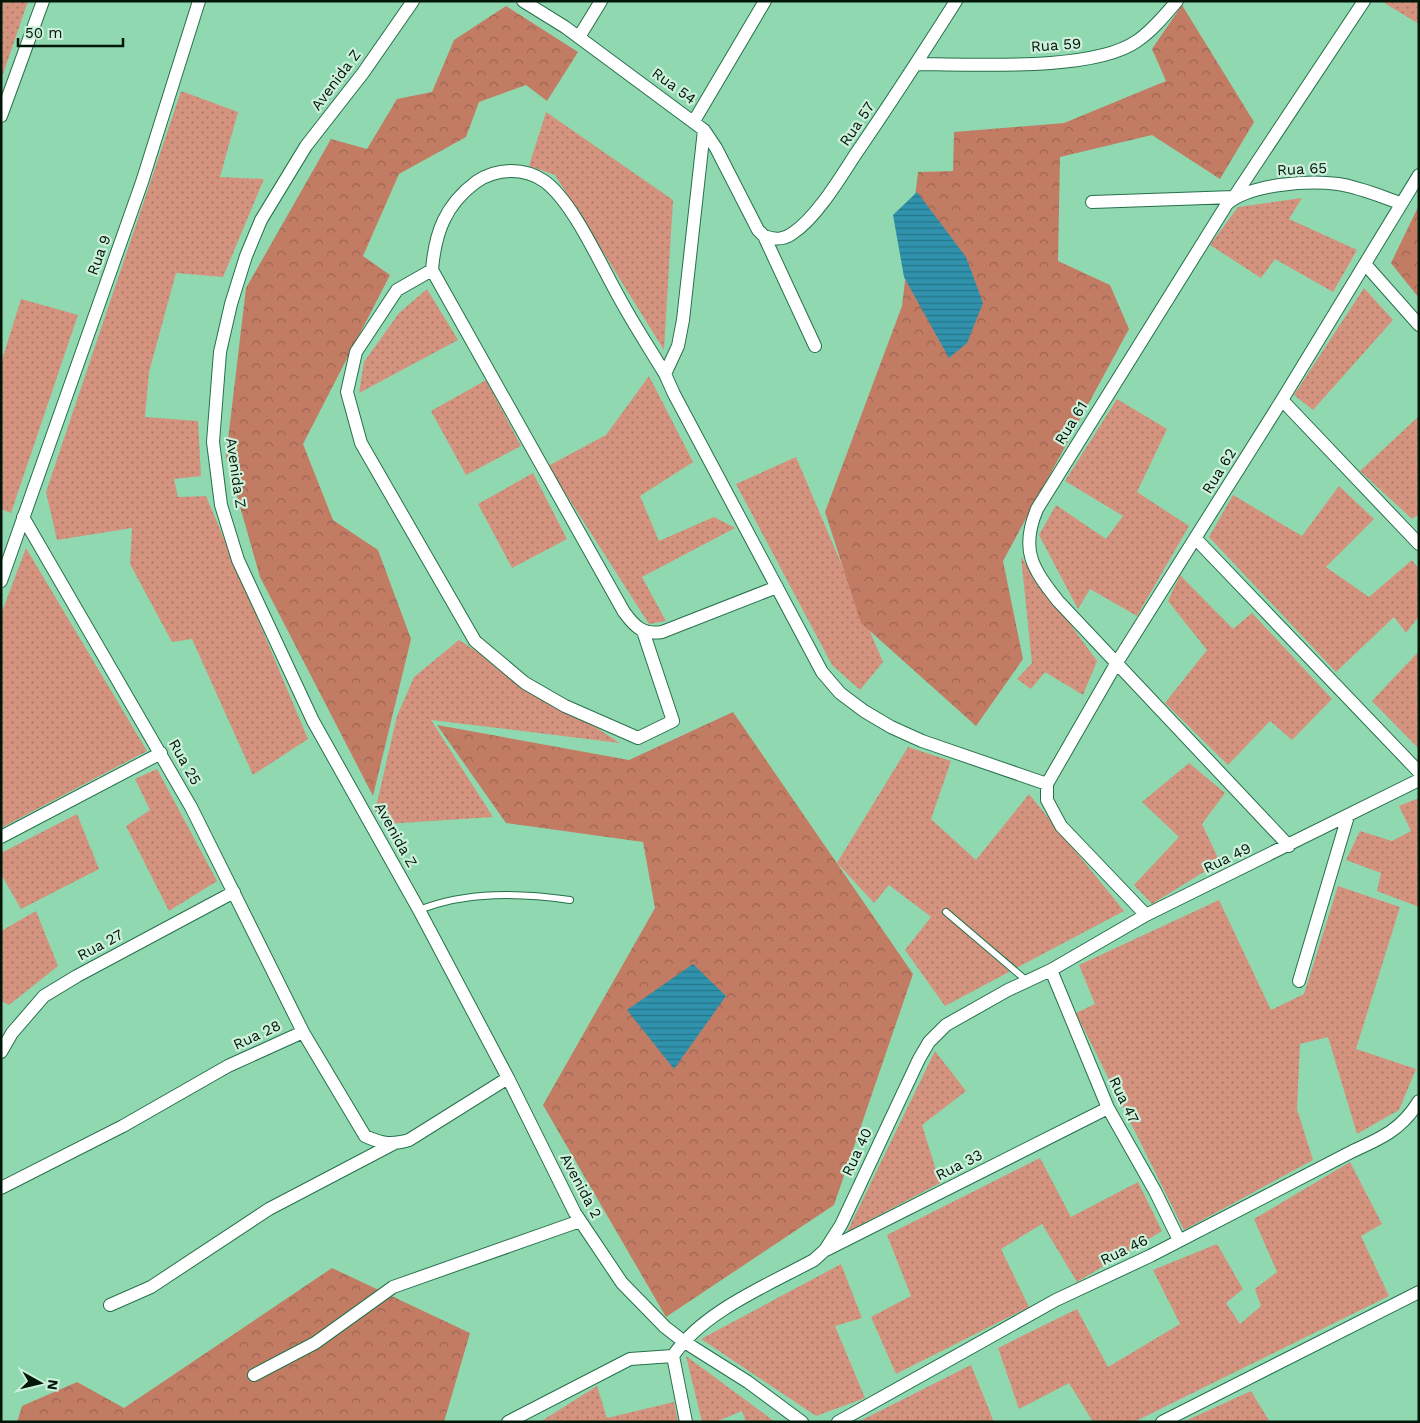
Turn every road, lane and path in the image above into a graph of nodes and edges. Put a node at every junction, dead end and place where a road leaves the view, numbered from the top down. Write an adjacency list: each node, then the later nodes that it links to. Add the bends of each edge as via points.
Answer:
1 (43, 1): 12 (street)
2 (200, 1): 26 (street, Rua 9, via 142,182)
3 (522, 1): 10 (street, Rua 54)
4 (601, 1): 10 (street)
5 (765, 1): 13 (street)
6 (956, 1): 11 (street, Rua 57)
7 (1178, 1): 11 (street, Rua 59, via 1137,42 1105,56 1037,63)
8 (1364, 1): 16 (street, Rua 61)
9 (412, 2): 42 (street, Avenida Z, via 306,146 261,220 238,280 220,352 213,442 221,505 238,560 314,721)
10 (579, 37): 13 (street, Rua 54)
11 (916, 64): 19 (street, Rua 57, via 819,207 790,236 773,239)
12 (1, 116)
13 (694, 120): 14 (street, Rua 54)
14 (704, 130): 19 (street, Rua 54); 24 (street, via 683,320 678,346)
15 (1419, 175): 18 (street, Rua 62)
16 (1234, 197): 17 (street, Rua 65); 18 (street, Rua 65, via 1271,187 1313,183 1339,184); 32 (street, Rua 61, via 1219,213 1037,509 1031,526 1028,542 1034,569 1058,601)
17 (1092, 202)
18 (1400, 203): 20 (street, Rua 62)
19 (764, 236): 23 (street, Rua 54)
20 (1365, 264): 22 (street); 25 (street, Rua 62)
21 (432, 270): 24 (street, via 435,241 445,218 464,191 485,176 516,170 544,181 558,194 577,223); 31 (street, via 624,612 635,628); 31 (street, via 397,290 356,352 347,392 361,443 475,641 525,683 565,706 638,738 673,721)
22 (1419, 325)
23 (815, 346)
24 (665, 374): 30 (street)
25 (1282, 400): 27 (street, Rua 62); 28 (street)
26 (24, 517): 29 (street, Rua 9); 33 (street, Rua 25)
27 (1196, 538): 32 (street, Rua 62); 34 (street)
28 (1419, 544)
29 (1, 581)
30 (777, 587): 31 (street, via 674,629 652,634); 36 (street, via 822,672 840,693 864,712 922,741)
31 (643, 631)
32 (1116, 664): 36 (street, Rua 62); 39 (street, Rua 61)
33 (161, 753): 38 (street); 40 (street, Rua 25)
34 (1419, 772)
35 (1419, 780): 37 (street, Rua 49)
36 (1047, 784): 44 (street, via 1047,800 1061,826)
37 (1348, 816): 39 (street, Rua 49); 47 (street)
38 (1, 837)
39 (1289, 846): 44 (street, Rua 49)
40 (234, 892): 48 (street, Rua 25); 49 (street, Rua 27, via 44,996 12,1033)
41 (570, 900): 42 (lane, via 536,895 458,898)
42 (416, 905): 50 (street, Avenida 2)
43 (946, 912): 46 (lane)
44 (1146, 915): 45 (street, Rua 49)
45 (1051, 970): 46 (street, Rua 40); 52 (street, Rua 47)
46 (1027, 981): 57 (street, Rua 40, via 956,1018 929,1042 842,1225)
47 (1299, 981)
48 (303, 1032): 53 (street, Rua 28, via 365,1136 379,1143); 54 (street, Rua 28, via 228,1066 123,1126)
49 (1, 1052)
50 (508, 1078): 53 (street, via 410,1140); 55 (street, Avenida 2)
51 (1419, 1101): 56 (street, Rua 46, via 1404,1121 1385,1137 1353,1150)
52 (1108, 1108): 56 (street, Rua 47); 57 (street, Rua 33)
53 (394, 1144): 59 (street, via 269,1209 151,1287)
54 (1, 1188)
55 (580, 1221): 60 (street, Avenida 2, via 622,1284); 62 (street, via 393,1287 315,1343)
56 (1179, 1240): 67 (street, Rua 46, via 1056,1300)
57 (824, 1250): 60 (street, Rua 40, via 814,1260 714,1317)
58 (1419, 1292): 68 (street)
59 (110, 1305)
60 (683, 1341): 61 (street, Rua 40); 66 (street, Avenida 2, via 741,1377)
61 (673, 1356): 63 (street, via 630,1358); 65 (street)
62 (254, 1375)
63 (532, 1416): 64 (street)
64 (508, 1422)
65 (686, 1422)
66 (802, 1422)
67 (838, 1422)
68 (1162, 1422)

